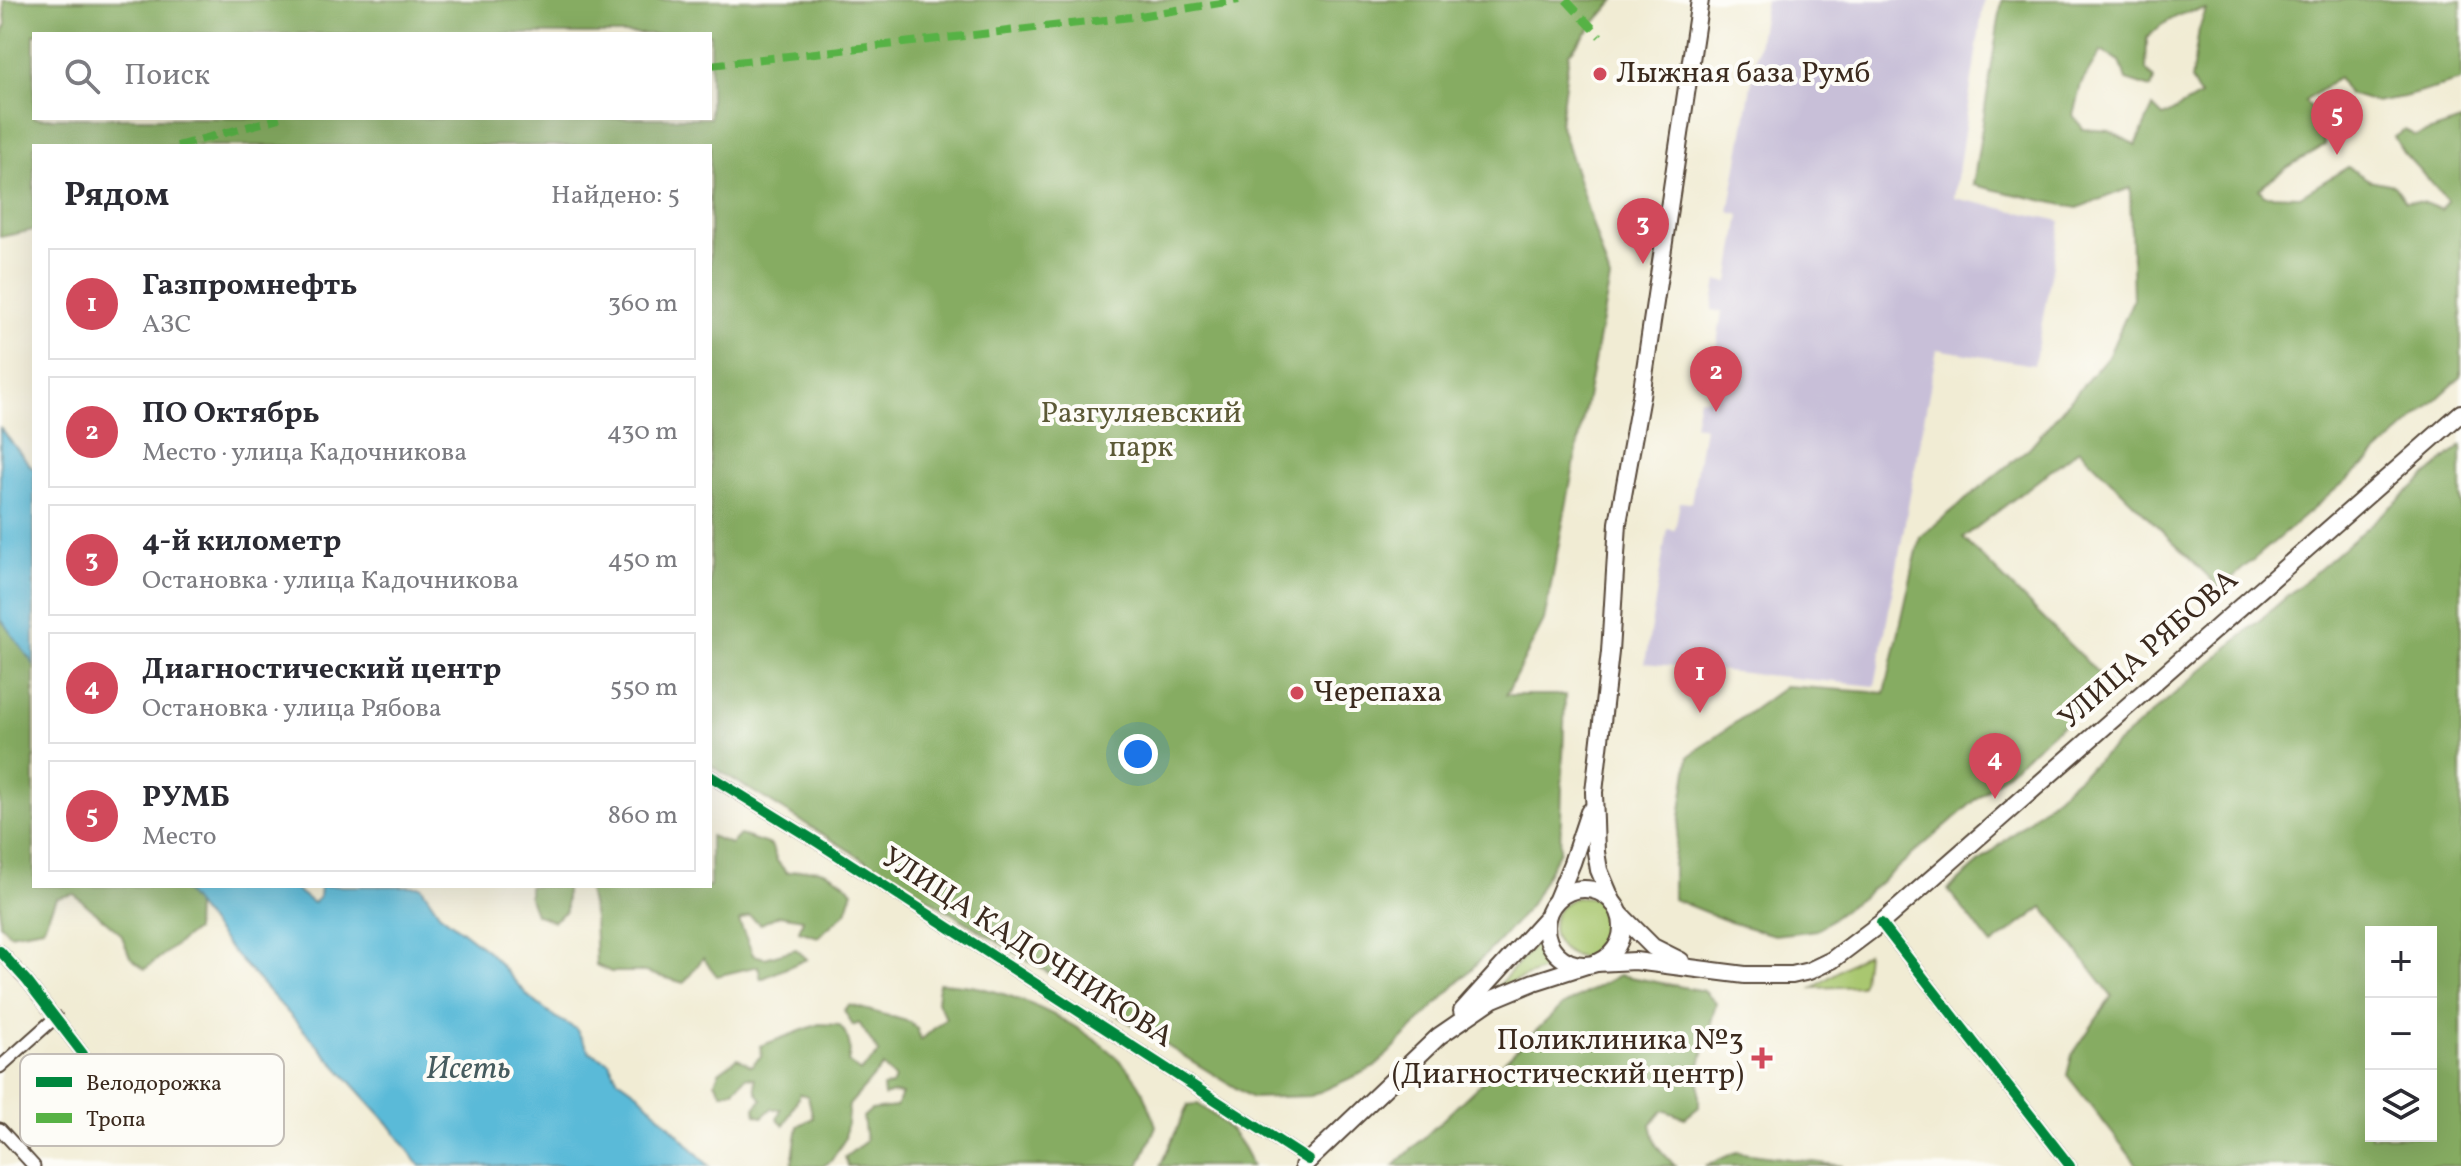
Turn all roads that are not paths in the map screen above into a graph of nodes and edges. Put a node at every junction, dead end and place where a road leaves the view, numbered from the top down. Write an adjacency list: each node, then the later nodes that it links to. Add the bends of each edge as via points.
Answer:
1 (1700, 0): 4 (main road, via 1618,523)
2 (2461, 413): 8 (main road, УЛИЦА РЯБОВА)
3 (712, 777): 17 (street, УЛИЦА КАДОЧНИКОВА)
4 (1594, 792): 5 (main road); 6 (main road, via 1599,870)
5 (1556, 901): 6 (main road, via 1580,889 1598,892); 7 (main road)
6 (1615, 907): 10 (main road, via 1620,938 1611,954); 11 (main road, via 1653,947)
7 (1547, 917): 10 (main road, via 1554,951 1569,962); 13 (main road)
8 (1881, 923): 11 (main road, УЛИЦА РЯБОВА, via 1832,960 1798,974 1771,977); 19 (street)
9 (0, 951): 12 (street)
10 (1591, 964): 11 (main road, УЛИЦА КАДОЧНИКОВА, via 1622,960); 13 (main road, УЛИЦА КАДОЧНИКОВА, via 1493,999)
11 (1697, 968)
12 (56, 1017): 14 (street); 15 (street)
13 (1439, 1036): 17 (main road, УЛИЦА КАДОЧНИКОВА)
14 (83, 1054)
15 (0, 1067)
16 (0, 1129): 18 (street)
17 (1306, 1163)
18 (34, 1166)
19 (2070, 1166)

